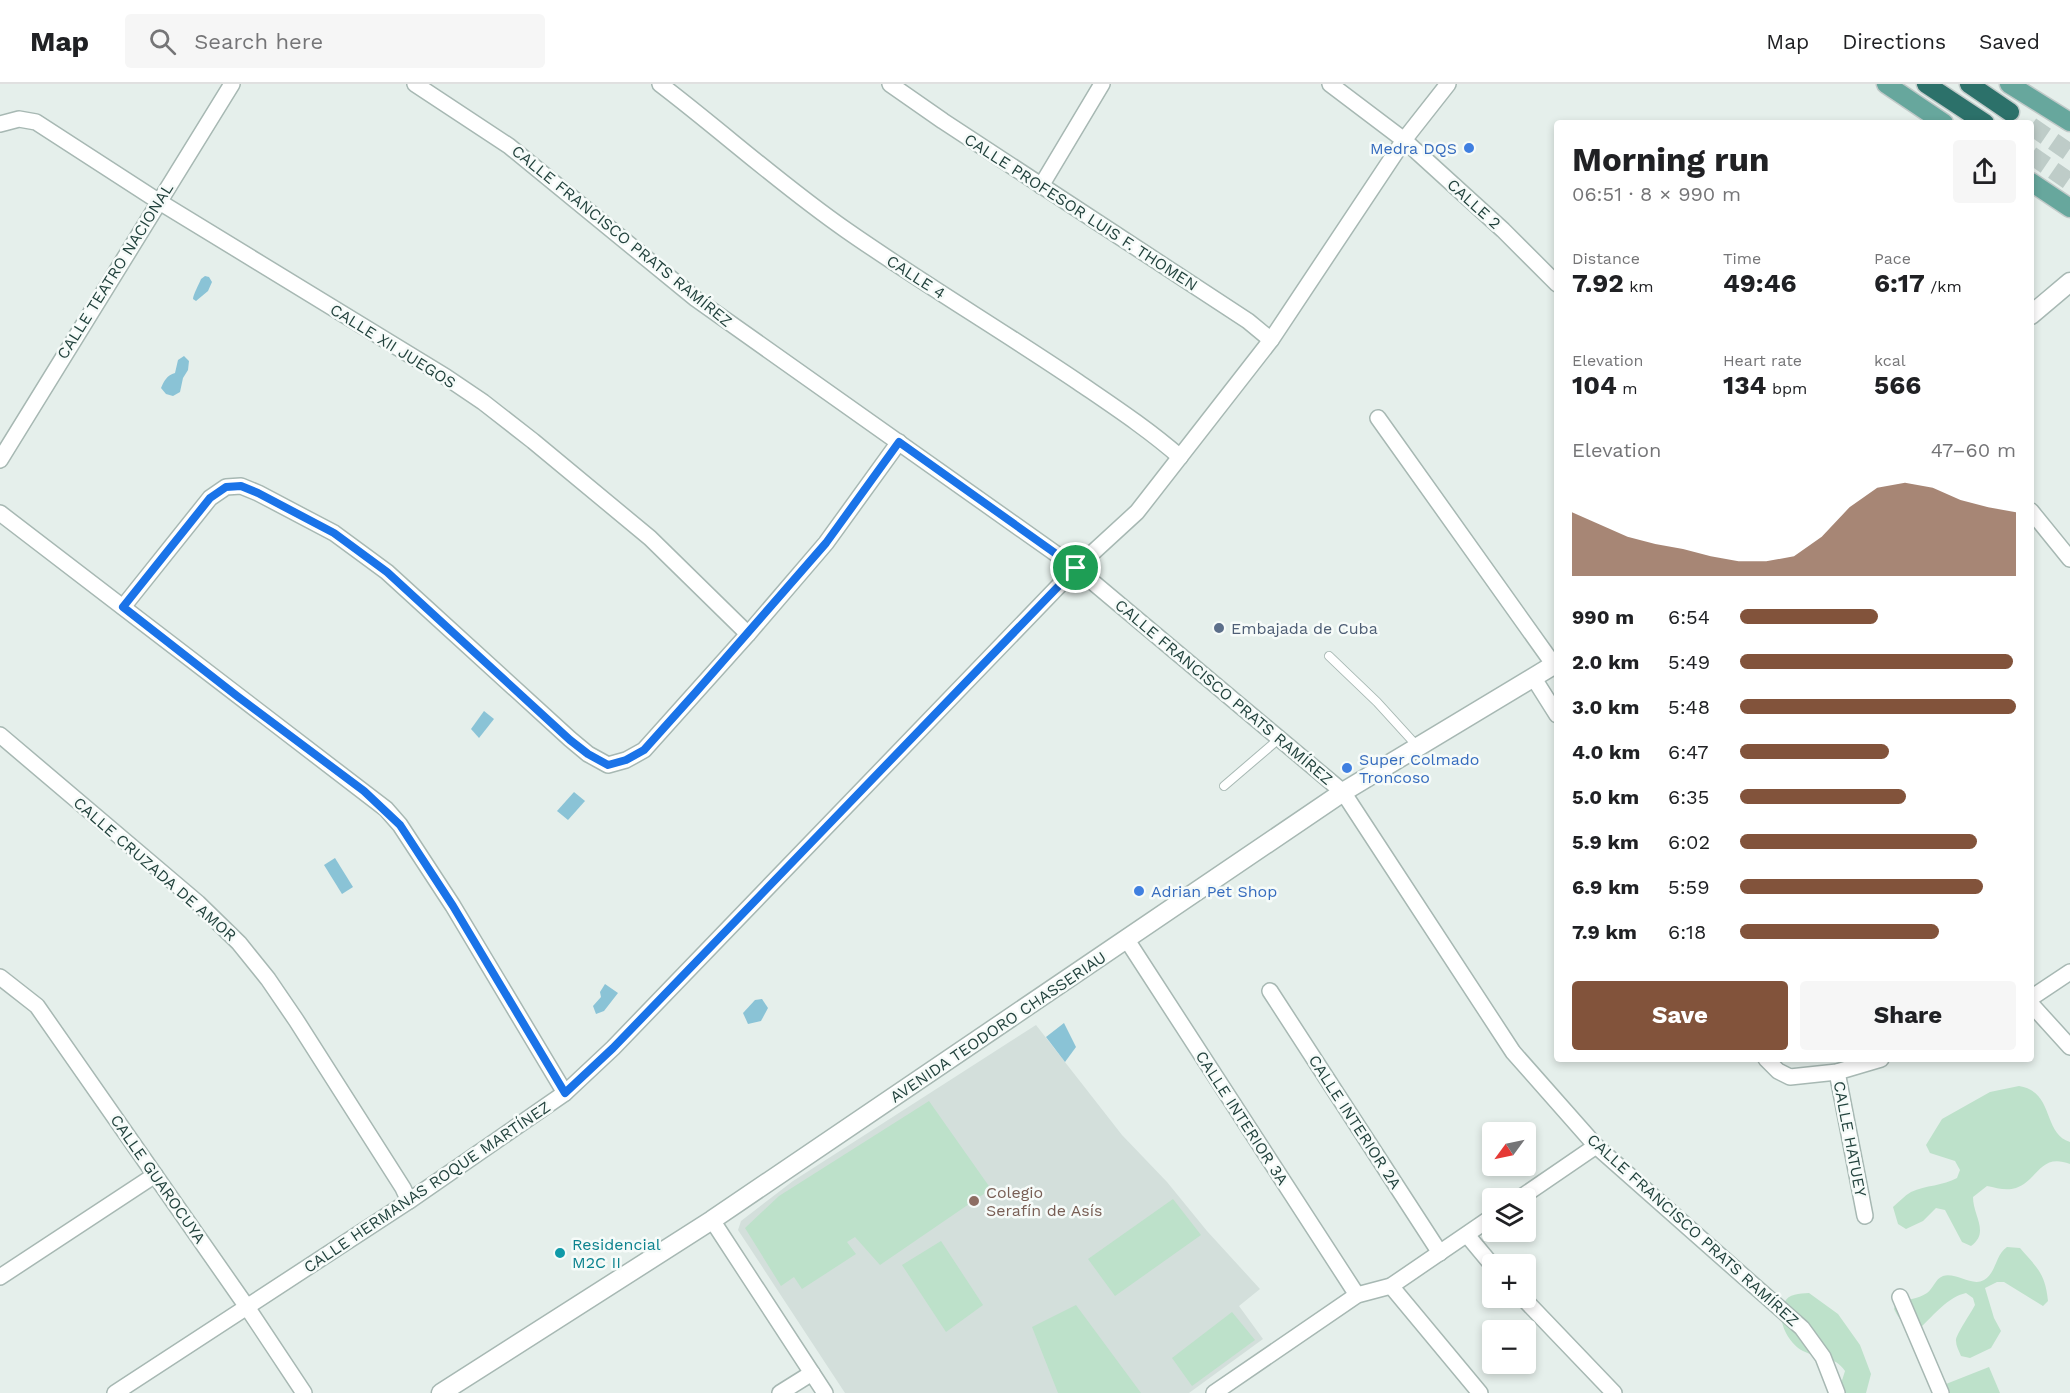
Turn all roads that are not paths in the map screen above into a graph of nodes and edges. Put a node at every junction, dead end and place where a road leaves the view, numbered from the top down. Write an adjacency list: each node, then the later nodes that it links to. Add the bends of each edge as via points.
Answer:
1 (232, 84): 20 (street, CALLE TEATRO NACIONAL)
2 (415, 84): 27 (street, CALLE FRANCISCO PRATS RAMÍREZ, via 509,146 696,299)
3 (660, 84): 28 (street, CALLE 4, via 766,172 846,230 1134,420)
4 (891, 84): 19 (street, CALLE PROFESOR LUIS F. THOMEN)
5 (1102, 84): 19 (street)
6 (1330, 84): 17 (street, CALLE 2)
7 (1448, 84): 17 (street, CALLE HERMANAS ROQUE MARTÍNEZ)
8 (1886, 84): 13 (main road)
9 (1926, 84): 14 (highway)
10 (1968, 84): 12 (highway)
11 (2009, 84): 15 (main road)
12 (2010, 112)
13 (1940, 120)
14 (1980, 120)
15 (2070, 122)
16 (0, 124): 20 (street, CALLE XII JUEGOS, via 19,119 36,122)
17 (1404, 140): 22 (street, CALLE 2); 25 (street, CALLE HERMANAS ROQUE MARTÍNEZ)
18 (2034, 184): 21 (main road)
19 (1041, 186): 25 (street, CALLE PROFESOR LUIS F. THOMEN)
20 (158, 201): 29 (street, CALLE TEATRO NACIONAL); 35 (street, CALLE XII JUEGOS, via 483,402 650,538)
21 (2070, 208)
22 (1554, 281)
23 (2070, 282): 24 (street)
24 (2034, 312)
25 (1271, 340): 28 (street, CALLE HERMANAS ROQUE MARTÍNEZ)
26 (1378, 418): 37 (street)
27 (899, 442): 33 (street, CALLE FRANCISCO PRATS RAMÍREZ); 35 (street, via 826,543)
28 (1180, 457): 33 (street, CALLE HERMANAS ROQUE MARTÍNEZ, via 1137,512)
29 (0, 460)
30 (0, 513): 34 (street)
31 (2034, 515): 32 (street)
32 (2070, 559)
33 (1076, 568): 42 (street, CALLE FRANCISCO PRATS RAMÍREZ); 56 (street, CALLE HERMANAS ROQUE MARTÍNEZ, via 613,1048)
34 (123, 607): 35 (street, via 210,498 226,487 241,486 334,533 387,572 570,740 608,765 644,750); 56 (street, via 364,791 400,825 465,924)
35 (748, 634)
36 (1329, 656): 43 (lane)
37 (1554, 661)
38 (1554, 665): 39 (street, AVENIDA TEODORO CHASSERIAU)
39 (1533, 677): 40 (street); 43 (street, AVENIDA TEODORO CHASSERIAU)
40 (1554, 710)
41 (0, 735): 60 (street, CALLE CRUZADA DE AMOR, via 198,903 239,943 296,1020)
42 (1280, 738): 44 (lane); 45 (street, CALLE FRANCISCO PRATS RAMÍREZ)
43 (1418, 747): 45 (street, AVENIDA TEODORO CHASSERIAU)
44 (1224, 786)
45 (1343, 792): 46 (street, AVENIDA TEODORO CHASSERIAU); 57 (street, CALLE FRANCISCO PRATS RAMÍREZ, via 1513,1052)
46 (1127, 940): 62 (street, AVENIDA TEODORO CHASSERIAU); 69 (street, CALLE INTERIOR 3A)
47 (2070, 972): 50 (street)
48 (0, 977): 58 (street, CALLE GUAROCUYA, via 37,1006)
49 (1270, 991): 65 (street, CALLE INTERIOR 2A)
50 (2034, 996)
51 (2034, 1007): 52 (street)
52 (2070, 1047)
53 (1769, 1062): 55 (street, via 1790,1077)
54 (1871, 1062): 55 (street, CALLE HATUEY)
55 (1837, 1072): 61 (street, CALLE HATUEY)
56 (565, 1093): 60 (street, CALLE HERMANAS ROQUE MARTÍNEZ)
57 (1596, 1146): 59 (street); 82 (street, CALLE FRANCISCO PRATS RAMÍREZ, via 1802,1328 1823,1357)
58 (155, 1175): 67 (street); 71 (street, CALLE GUAROCUYA)
59 (1535, 1188)
60 (409, 1201): 71 (street, CALLE HERMANAS ROQUE MARTÍNEZ)
61 (1865, 1216)
62 (712, 1220): 73 (street); 76 (street, AVENIDA TEODORO CHASSERIAU)
63 (1482, 1224): 64 (street)
64 (1467, 1235): 65 (street); 66 (street)
65 (1440, 1253): 68 (street)
66 (1483, 1254)
67 (0, 1277)
68 (1390, 1287): 69 (street); 80 (street)
69 (1357, 1295): 79 (street)
70 (1900, 1297): 83 (street)
71 (247, 1307): 74 (street, CALLE HERMANAS ROQUE MARTÍNEZ); 75 (street, CALLE GUAROCUYA)
72 (1533, 1308): 81 (street)
73 (812, 1373): 77 (street); 78 (street)
74 (115, 1393)
75 (304, 1393)
76 (441, 1393)
77 (780, 1393)
78 (825, 1393)
79 (1214, 1393)
80 (1480, 1393)
81 (1614, 1393)
82 (1837, 1393)
83 (1941, 1393)

